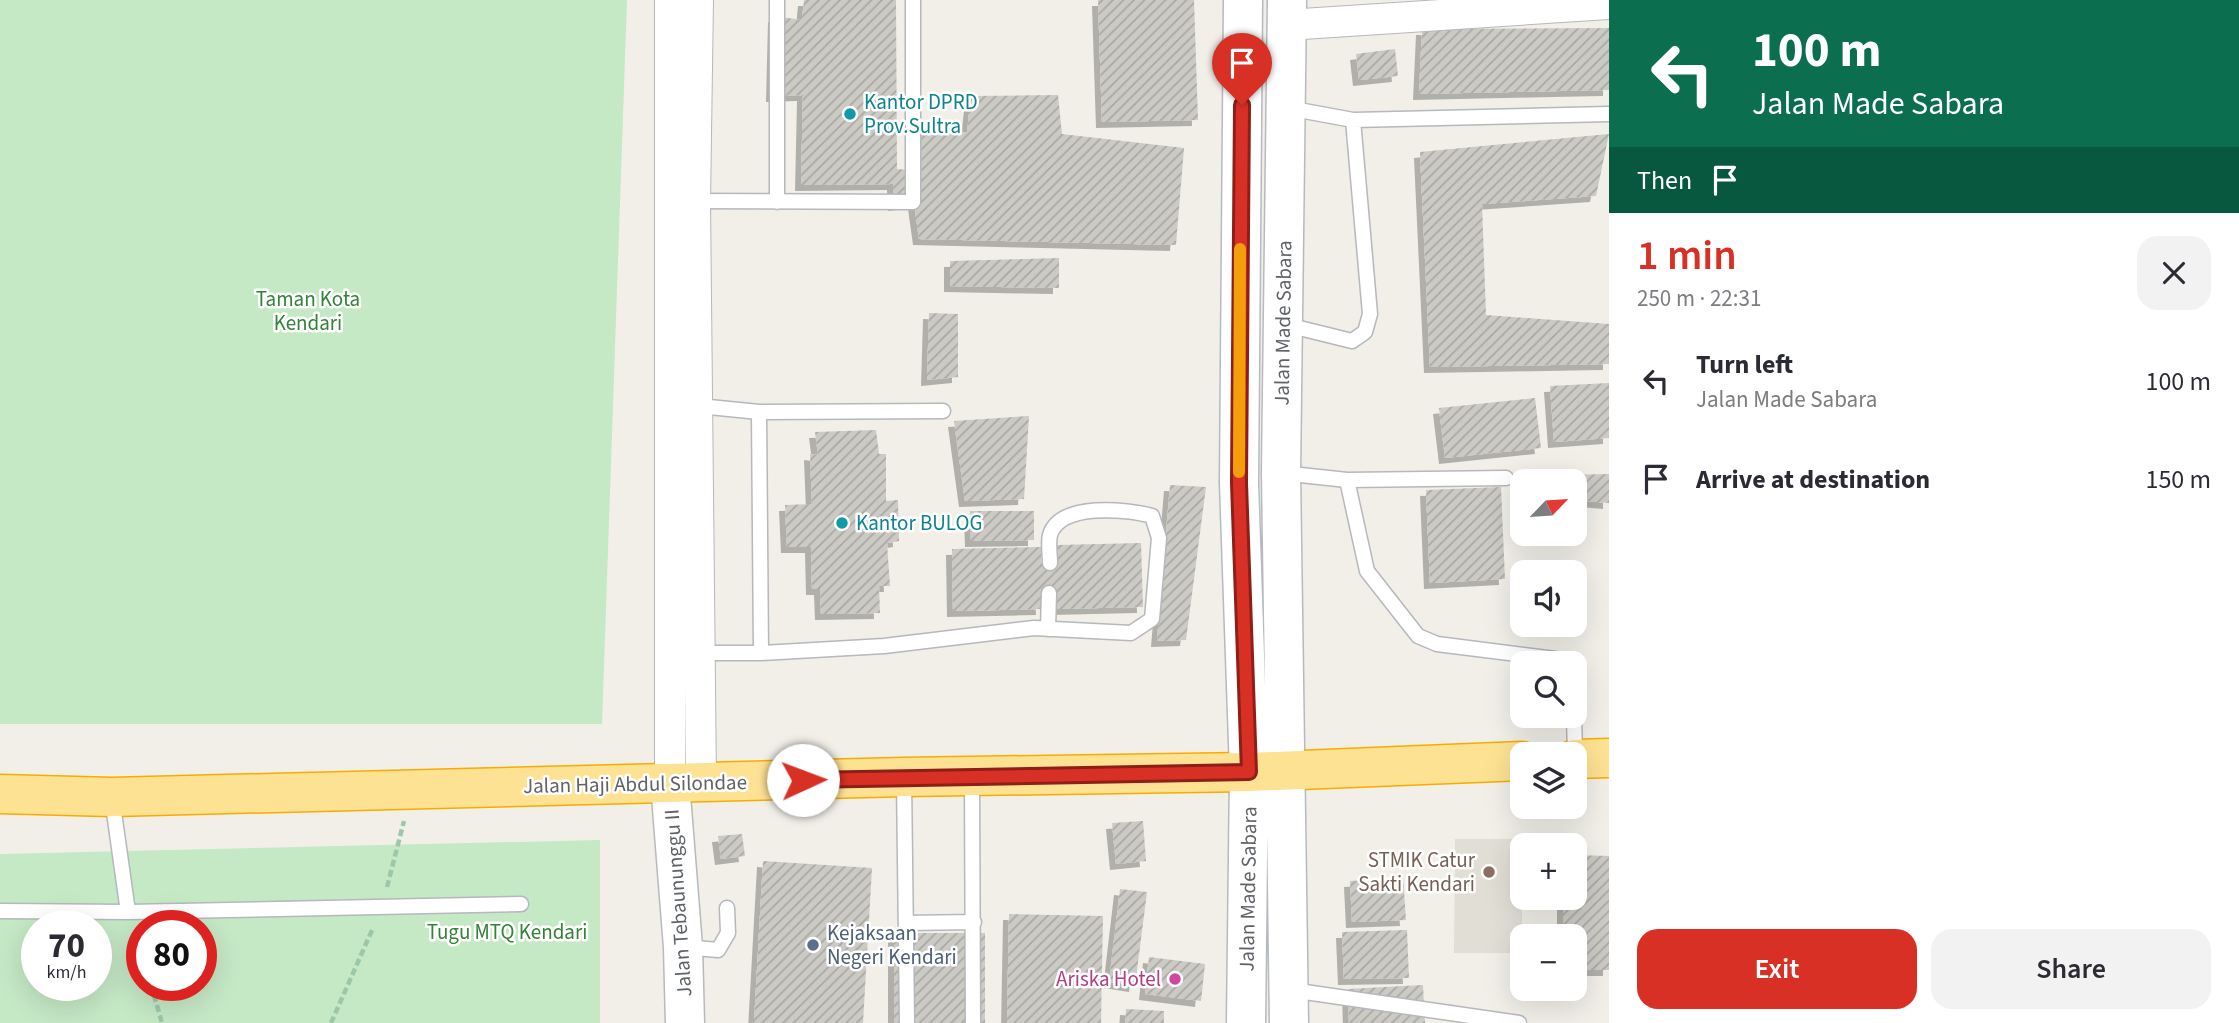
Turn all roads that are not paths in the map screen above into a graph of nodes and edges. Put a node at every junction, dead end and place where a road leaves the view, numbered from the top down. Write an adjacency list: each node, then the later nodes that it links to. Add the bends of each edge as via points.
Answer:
1 (670, 0): 33 (street)
2 (698, 0): 11 (street)
3 (776, 0): 12 (lane)
4 (912, 0): 12 (lane, via 913,202)
5 (1243, 0): 30 (street, Jalan Made Sabara, via 1239,469)
6 (1609, 4): 7 (street)
7 (1287, 12): 8 (street, Jalan Made Sabara)
8 (1288, 108): 10 (lane); 13 (street, Jalan Made Sabara)
9 (1609, 114): 10 (lane)
10 (1353, 120): 13 (lane, via 1370,314 1365,332 1352,341)
11 (695, 201): 12 (lane); 14 (street)
12 (777, 202)
13 (1282, 324): 17 (street, Jalan Made Sabara)
14 (699, 406): 16 (lane); 23 (street)
15 (943, 411): 16 (lane)
16 (759, 412): 24 (lane)
17 (1281, 473): 19 (lane); 29 (street, Jalan Made Sabara)
18 (1506, 478): 19 (lane)
19 (1347, 480): 25 (lane, via 1367,571 1418,636 1437,644)
20 (1050, 563): 22 (lane, via 1050,535 1072,512 1153,516 1159,537 1152,619 1131,633)
21 (1049, 593): 22 (lane)
22 (1048, 629): 24 (lane)
23 (699, 653): 24 (lane); 33 (street)
24 (761, 653)
25 (1510, 653)
26 (1609, 758): 27 (highway)
27 (1587, 759)
28 (1510, 761): 29 (highway, Jalan Haji Abdul Silondae)
29 (1287, 769): 30 (highway, Jalan Haji Abdul Silondae); 45 (street, Jalan Made Sabara)
30 (1249, 772): 32 (highway, Jalan Haji Abdul Silondae); 49 (street, Jalan Made Sabara)
31 (904, 777): 32 (highway, Jalan Haji Abdul Silondae); 33 (highway, Jalan Haji Abdul Silondae); 43 (lane)
32 (972, 777): 42 (lane)
33 (686, 783): 35 (highway, Jalan Haji Abdul Silondae); 44 (street, Jalan Tebaununggu II)
34 (0, 794): 35 (highway, Jalan Haji Abdul Silondae)
35 (112, 797): 38 (lane)
36 (521, 904): 39 (lane)
37 (727, 908): 44 (lane, via 728,933 718,950)
38 (128, 910)
39 (217, 910)
40 (0, 911): 41 (lane)
41 (126, 912)
42 (974, 922): 43 (lane); 48 (lane)
43 (906, 923): 47 (lane)
44 (683, 947): 46 (street, Jalan Tebaununggu II)
45 (1289, 1007): 50 (lane)
46 (685, 1023)
47 (907, 1023)
48 (973, 1023)
49 (1246, 1023)
50 (1519, 1023)

